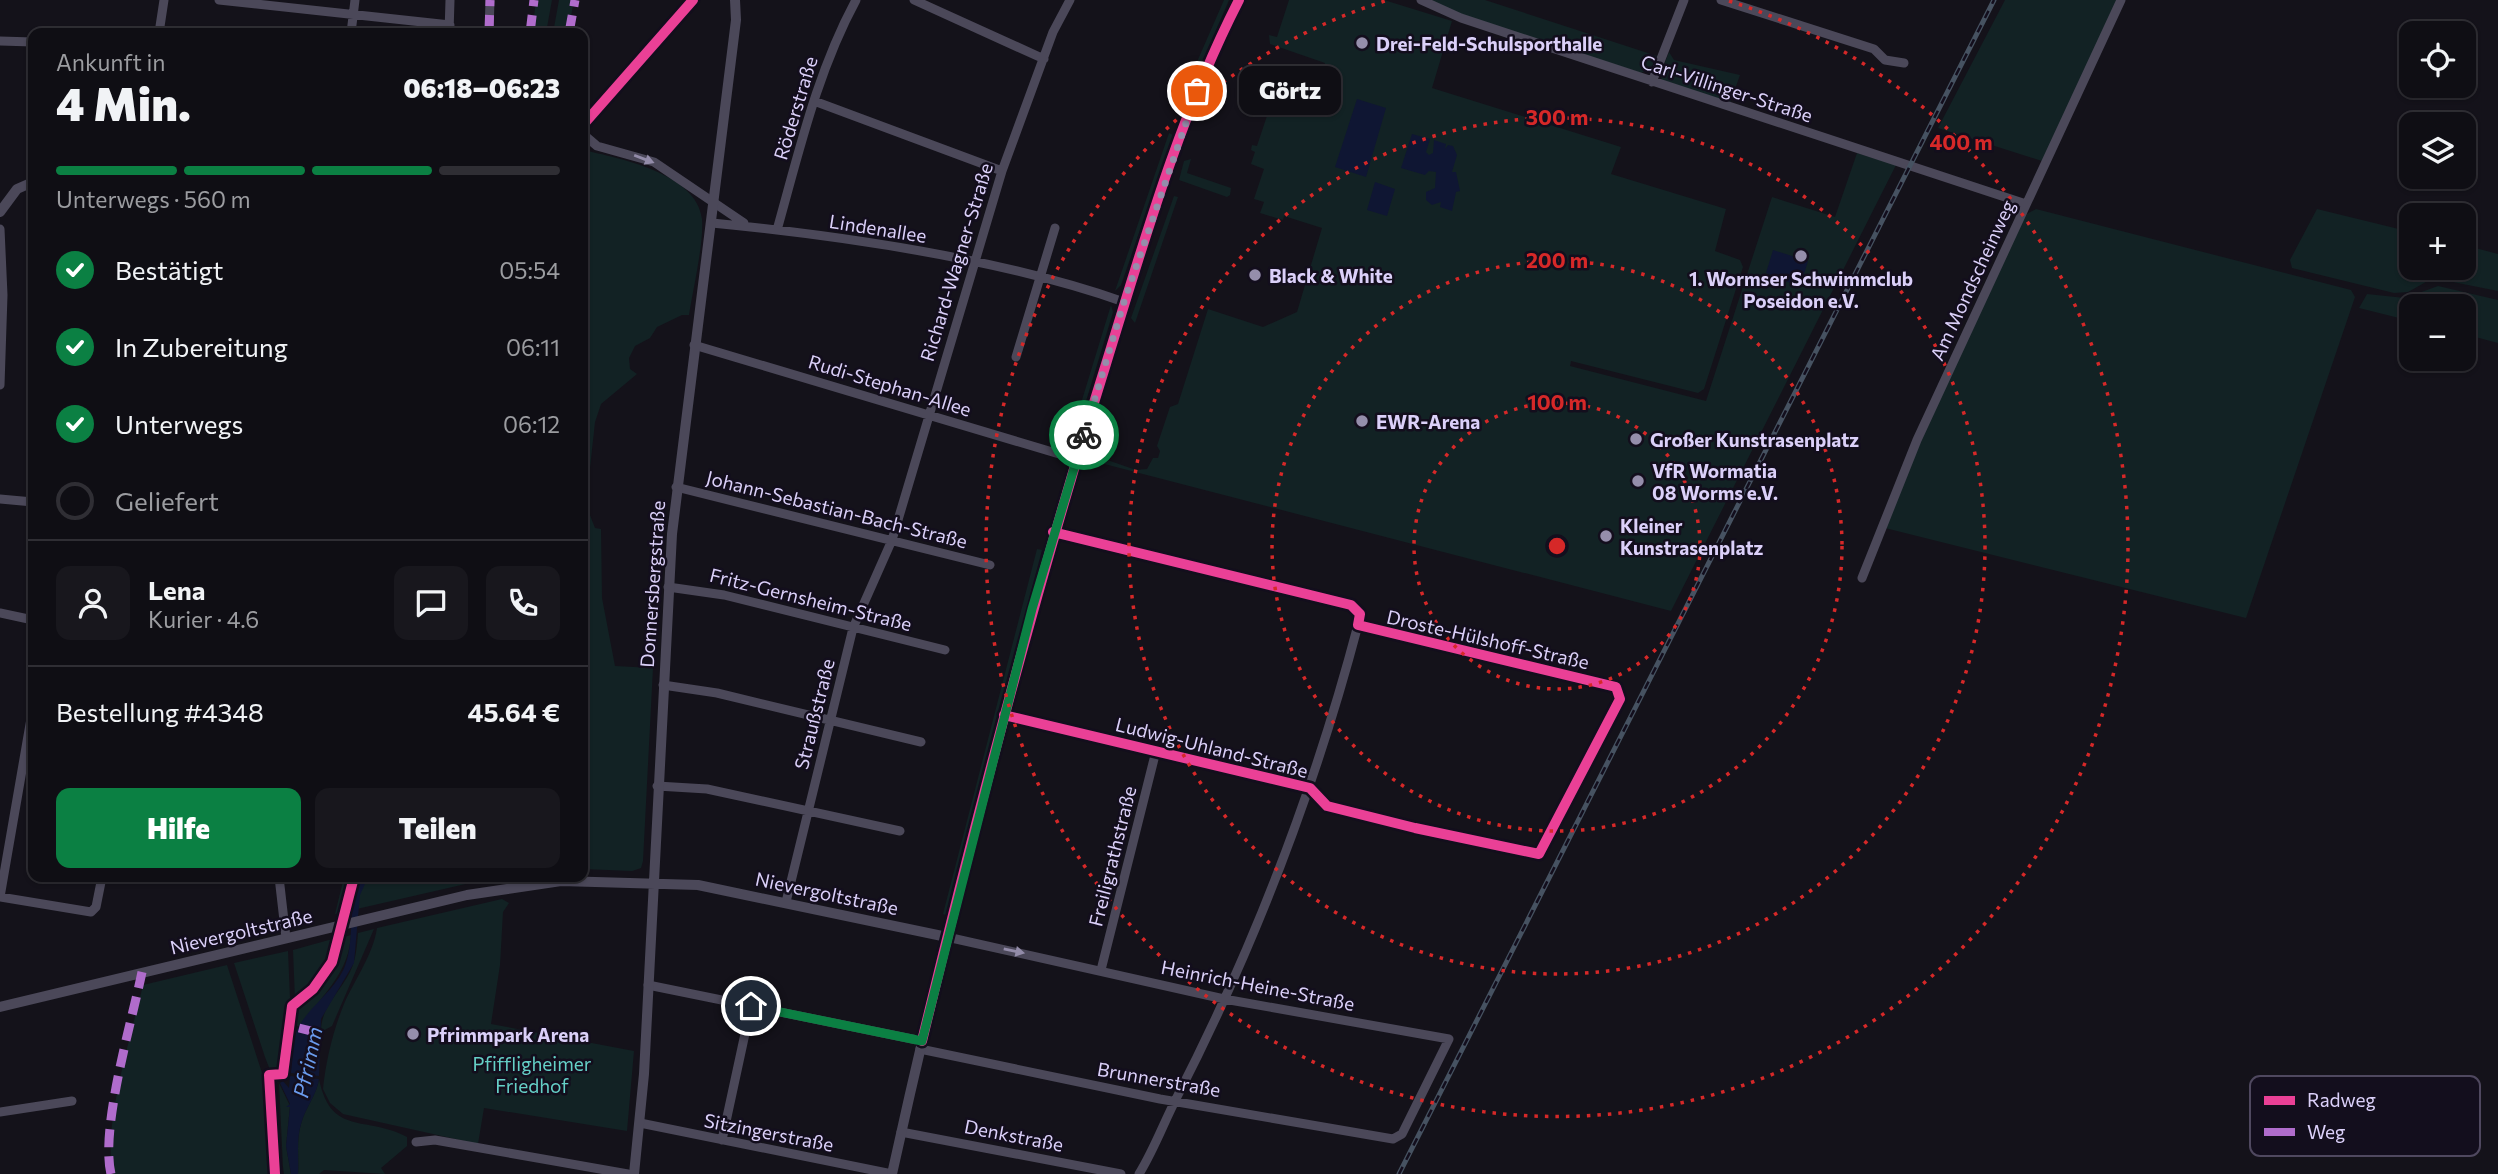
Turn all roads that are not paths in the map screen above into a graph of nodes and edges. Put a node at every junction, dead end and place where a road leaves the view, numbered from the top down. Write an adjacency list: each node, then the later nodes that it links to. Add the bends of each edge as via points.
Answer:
1 (164, 0): 18 (street)
2 (219, 0): 16 (street)
3 (355, 0): 17 (street)
4 (450, 0): 21 (street)
5 (490, 0): 22 (street)
6 (693, 0): 29 (street)
7 (735, 0): 33 (street, Donnersbergstraße)
8 (856, 0): 28 (street, Röderstraße, via 837,34)
9 (914, 0): 25 (street)
10 (1070, 0): 25 (street, Richard-Wagner-Straße)
11 (1239, 0): 43 (street, via 1189,112)
12 (1421, 0): 27 (street, Carl-Villinger-Straße, via 1461,19)
13 (1684, 0): 27 (street)
14 (1721, 0): 26 (street, via 1874,49 1885,60)
15 (2121, 0): 34 (street, Am Mondscheinweg)
16 (275, 3): 17 (street)
17 (353, 14): 19 (street); 20 (street)
18 (160, 28)
19 (352, 28)
20 (443, 28)
21 (449, 28)
22 (489, 28)
23 (0, 41): 24 (street)
24 (28, 42)
25 (1044, 59): 31 (street, Richard-Wagner-Straße)
26 (1904, 62)
27 (1652, 82): 34 (street, Carl-Villinger-Straße)
28 (814, 101): 31 (street); 40 (street, Röderstraße)
29 (588, 119)
30 (588, 138): 33 (street, Lindenallee, one-way to 33, via 597,146 654,162)
31 (1002, 170): 41 (street, Richard-Wagner-Straße)
32 (28, 184): 35 (street, via 17,189)
33 (714, 202): 36 (street, Donnersbergstraße); 37 (street, Lindenallee)
34 (2026, 204): 55 (street, Am Mondscheinweg, via 1917,440)
35 (0, 212)
36 (712, 223): 37 (street, Lindenallee); 44 (street, Donnersbergstraße)
37 (751, 227): 40 (street, Lindenallee)
38 (1055, 228): 42 (street)
39 (0, 229): 46 (street)
40 (777, 230): 41 (street, Lindenallee)
41 (974, 262): 42 (street, Lindenallee); 47 (street, Richard-Wagner-Straße)
42 (1040, 277): 43 (street, Lindenallee); 45 (street)
43 (1124, 302): 48 (street)
44 (694, 345): 47 (street, Rudi-Stephan-Allee); 49 (street, Donnersbergstraße)
45 (1016, 357)
46 (0, 385)
47 (928, 415): 48 (street, Rudi-Stephan-Allee); 53 (street, Richard-Wagner-Straße)
48 (1076, 459): 52 (street)
49 (676, 487): 53 (street, Johann-Sebastian-Bach-Straße); 56 (street, Donnersbergstraße)
50 (0, 499): 51 (street)
51 (28, 502)
52 (1054, 532): 59 (street, Droste-Hülshoff-Straße, via 1351,605 1360,614); 63 (street)
53 (892, 540): 54 (street, Johann-Sebastian-Bach-Straße); 60 (street, Straußstraße)
54 (990, 565)
55 (1862, 578)
56 (668, 587): 60 (street, Fritz-Gernsheim-Straße, via 724,595); 62 (street, Donnersbergstraße)
57 (0, 613): 58 (street)
58 (28, 619)
59 (1358, 625): 69 (street); 70 (street, Droste-Hülshoff-Straße, via 1616,687 1619,703)
60 (853, 628): 61 (street, Fritz-Gernsheim-Straße); 64 (street, Straußstraße)
61 (945, 650)
62 (663, 685): 64 (street, via 717,693); 68 (street, Donnersbergstraße)
63 (1004, 715): 67 (street, Ludwig-Uhland-Straße); 80 (street)
64 (829, 722): 66 (street); 71 (street, Straußstraße)
65 (28, 736): 78 (street)
66 (920, 742)
67 (1156, 751): 69 (street, Ludwig-Uhland-Straße); 82 (street, Freiligrathstraße)
68 (657, 786): 71 (street, via 707,789); 77 (street, Donnersbergstraße)
69 (1310, 788): 70 (street, Ludwig-Uhland-Straße, via 1327,806 1539,853); 84 (street)
70 (1572, 789)
71 (808, 811): 72 (street); 79 (street, Straußstraße)
72 (900, 831)
73 (588, 881): 77 (street, Nievergoltstraße)
74 (101, 882): 78 (street, via 94,911)
75 (280, 882): 81 (street)
76 (562, 882): 81 (street, Nievergoltstraße, via 527,884)
77 (653, 883): 79 (street, Nievergoltstraße, via 716,887); 83 (street, Donnersbergstraße)
78 (0, 897)
79 (786, 902): 80 (street, Nievergoltstraße)
80 (947, 937): 82 (street, Heinrich-Heine-Straße, one-way to 82); 87 (street)
81 (286, 938): 86 (street, Nievergoltstraße)
82 (1101, 970): 84 (street, Heinrich-Heine-Straße)
83 (648, 985): 85 (street, Brunnerstraße); 91 (street, Donnersbergstraße)
84 (1224, 999): 88 (street); 93 (street, Heinrich-Heine-Straße, via 1449,1039 1402,1134)
85 (751, 1006): 87 (street, Brunnerstraße); 94 (street)
86 (0, 1007)
87 (921, 1045): 88 (street, Brunnerstraße); 92 (street)
88 (1175, 1100): 93 (street, Brunnerstraße); 100 (street)
89 (72, 1101): 90 (street)
90 (0, 1112)
91 (640, 1124): 94 (street, Sitzingerstraße); 97 (street, Donnersbergstraße)
92 (901, 1132): 98 (street); 99 (street, Denkstraße)
93 (1393, 1139)
94 (722, 1140): 98 (street, Sitzingerstraße)
95 (416, 1142): 96 (street, via 435,1140)
96 (628, 1174)
97 (635, 1174)
98 (892, 1174)
99 (1121, 1174)
100 (1139, 1174)

